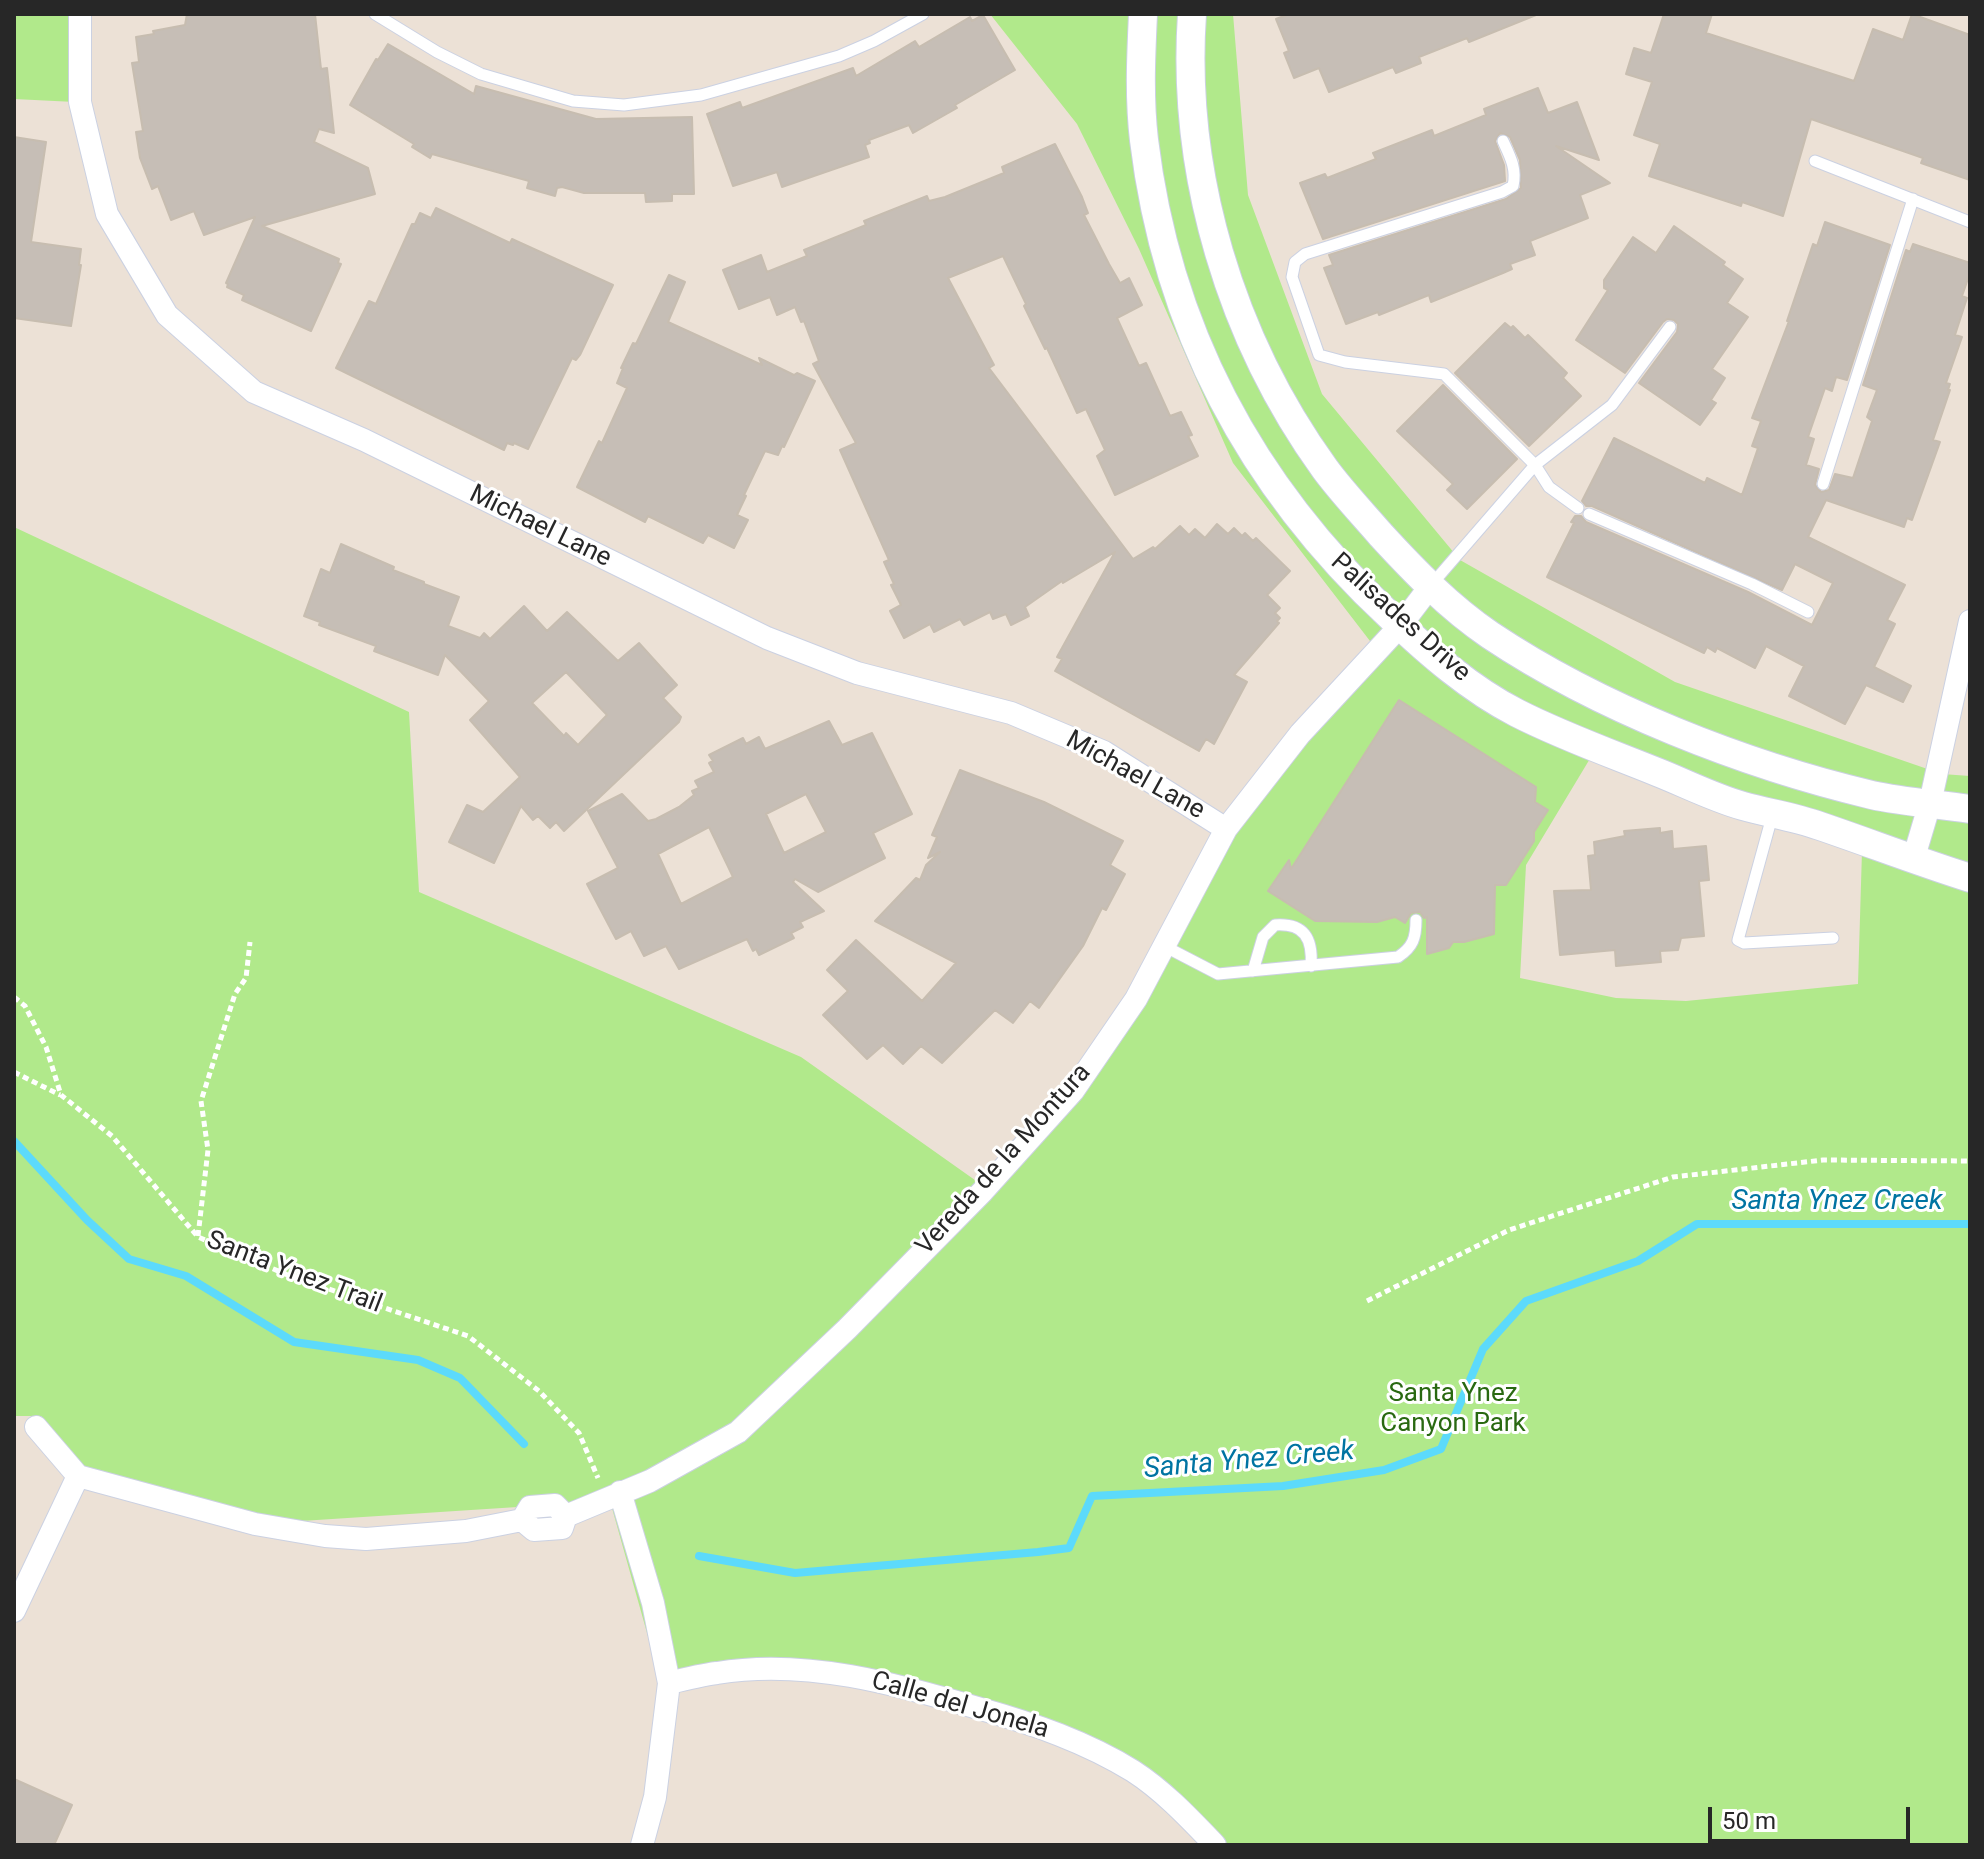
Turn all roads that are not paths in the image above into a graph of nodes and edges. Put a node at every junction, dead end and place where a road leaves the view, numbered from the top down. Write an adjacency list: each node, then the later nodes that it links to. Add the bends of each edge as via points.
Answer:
1 (80, 14): 20 (street, Michael Lane, via 80,102 107,214 167,315 254,392 364,440 767,638 857,673 1011,713 1104,752)
2 (375, 14): 3 (lane, via 481,74 573,101 624,105 701,95 839,56)
3 (923, 14)
4 (1143, 14): 16 (street, Palisades Drive, via 1140,69 1154,204 1170,270 1213,384 1309,532 1346,576)
5 (1192, 14): 13 (street, Palisades Drive, via 1193,128 1211,228 1237,307 1293,420 1326,469)
6 (1503, 141): 11 (lane, via 1513,163 1513,186 1305,254 1295,262 1292,277 1319,355 1444,374)
7 (1815, 161): 8 (lane)
8 (1913, 199): 9 (lane); 12 (lane)
9 (1970, 222)
10 (1670, 327): 11 (lane, via 1612,405)
11 (1535, 465): 13 (lane); 14 (lane, via 1549,487 1584,511)
12 (1823, 484)
13 (1429, 588): 16 (street, Vereda de la Montura); 17 (street, Palisades Drive, via 1489,634 1608,701 1779,769 1874,795)
14 (1808, 612)
15 (1970, 621): 17 (street)
16 (1400, 626): 19 (street, Palisades Drive, via 1450,669 1515,712 1740,806); 20 (street, Vereda de la Montura, via 1300,734)
17 (1930, 803): 18 (street, Palisades Drive); 21 (street)
18 (1970, 809)
19 (1773, 813): 21 (street, Palisades Drive); 24 (lane, via 1738,940)
20 (1226, 829): 25 (street, Vereda de la Montura)
21 (1913, 860): 22 (street, Palisades Drive)
22 (1970, 878)
23 (1416, 920): 26 (lane, via 1416,937 1398,957)
24 (1833, 938)
25 (1164, 946): 27 (lane, via 1218,974); 30 (street, Vereda de la Montura, via 1136,999 1073,1091 847,1329 738,1432)
26 (1311, 966): 27 (lane); 27 (lane, via 1305,934 1290,924 1275,925 1263,937)
27 (1253, 971)
28 (36, 1427): 29 (street)
29 (78, 1476): 30 (street, Vereda de la Montura, via 255,1524 366,1539 466,1531 522,1520 534,1530 562,1528 566,1516); 31 (street)
30 (620, 1492): 32 (street, via 653,1603)
31 (14, 1611)
32 (669, 1683): 33 (street, via 655,1797); 34 (street, Calle del Jonela, via 719,1672 775,1669 852,1676 939,1696 1042,1727 1135,1772)
33 (642, 1845)
34 (1215, 1845)

